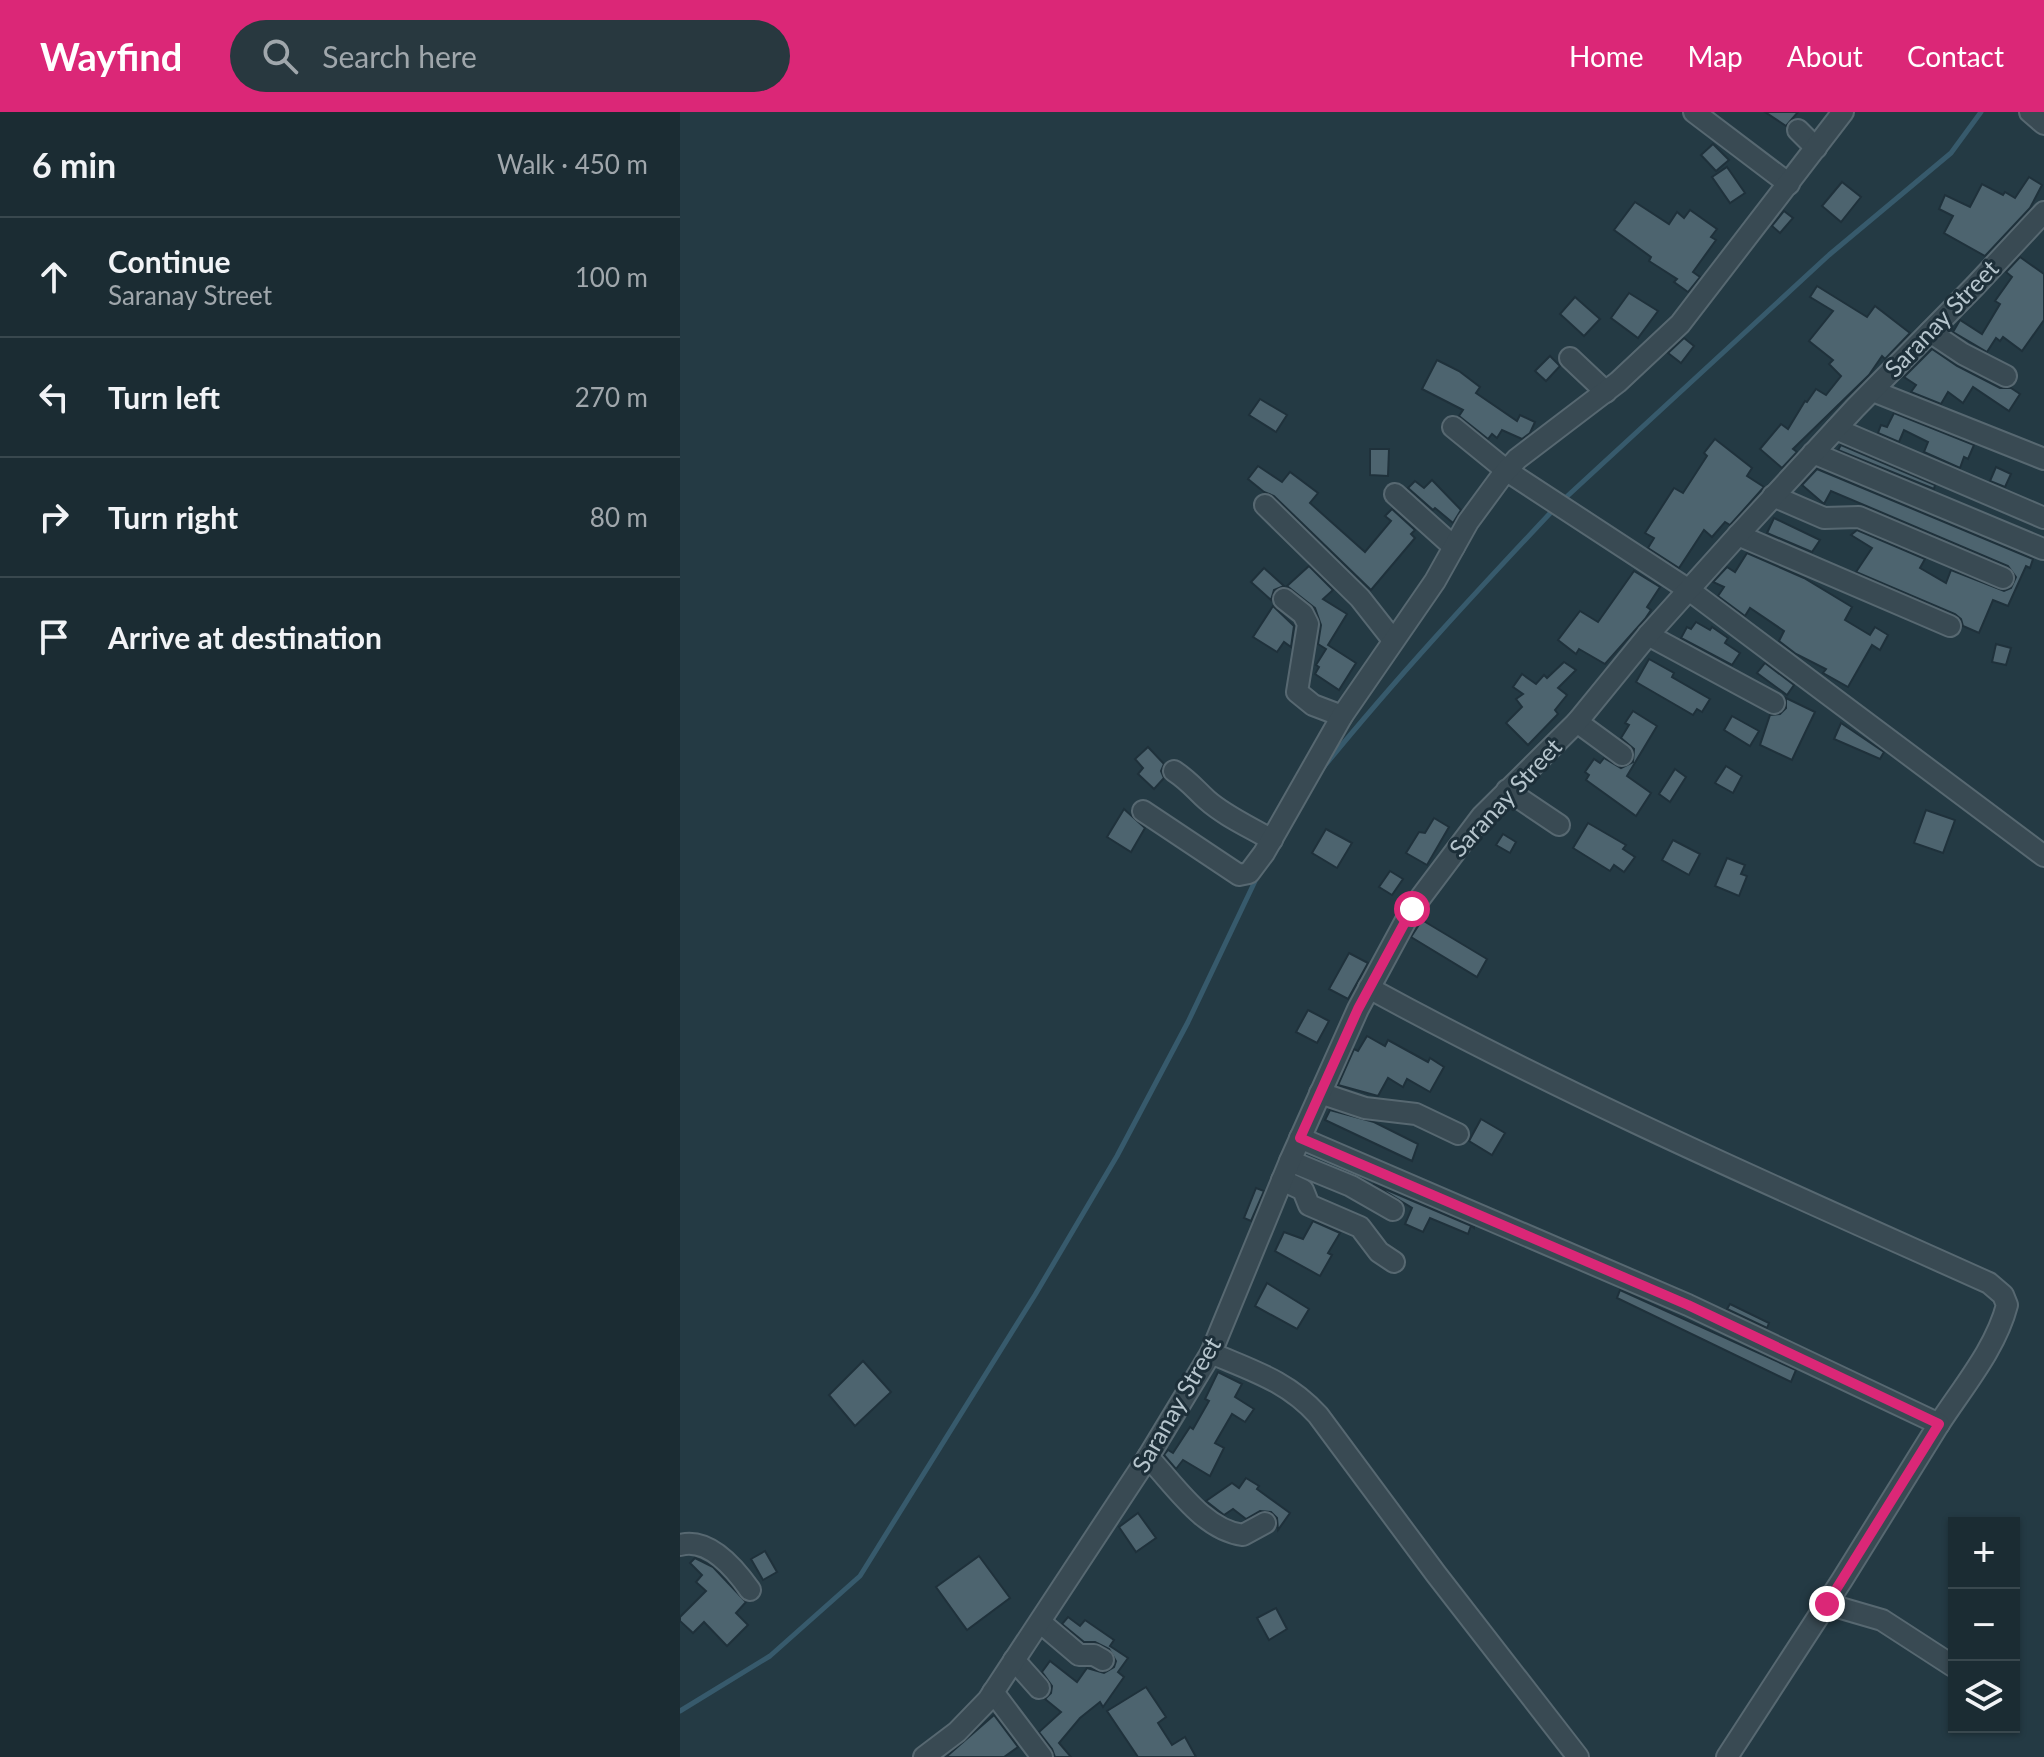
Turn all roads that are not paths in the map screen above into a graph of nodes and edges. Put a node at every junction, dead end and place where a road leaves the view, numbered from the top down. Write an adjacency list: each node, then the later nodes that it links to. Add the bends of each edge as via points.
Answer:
1 (1694, 112): 7 (street)
2 (1843, 112): 6 (street)
3 (2030, 112): 4 (street)
4 (2044, 124)
5 (1798, 130): 6 (street)
6 (1816, 148): 7 (street)
7 (1789, 184): 13 (street, via 1680,324)
8 (2044, 212): 9 (street, Saranay Street)
9 (1930, 332): 11 (street); 12 (street, Saranay Street)
10 (1570, 358): 13 (street)
11 (2006, 376)
12 (1873, 391): 15 (street, Saranay Street); 17 (street)
13 (1606, 392): 18 (street)
14 (1453, 427): 18 (street)
15 (1836, 429): 16 (street, Saranay Street); 22 (street)
16 (1813, 453): 20 (street, Saranay Street); 25 (street)
17 (2044, 459)
18 (1507, 471): 24 (street); 27 (street)
19 (1395, 494): 24 (street)
20 (1773, 496): 23 (street, Saranay Street); 26 (street, via 1824,518 1859,517)
21 (1265, 505): 31 (street, via 1360,598)
22 (2044, 518)
23 (1738, 535): 27 (street, Saranay Street); 29 (street)
24 (1454, 547): 31 (street)
25 (2043, 549)
26 (2003, 578)
27 (1689, 590): 30 (street, Saranay Street); 41 (street)
28 (1284, 599): 33 (street, via 1308,624 1297,692)
29 (1950, 626)
30 (1648, 635): 32 (street); 34 (street, Saranay Street)
31 (1393, 640): 33 (street)
32 (1774, 703)
33 (1342, 716): 40 (street)
34 (1577, 722): 35 (street); 37 (street, Saranay Street)
35 (1622, 755)
36 (1174, 771): 40 (street, via 1221,810)
37 (1507, 790): 39 (street); 42 (street, Saranay Street, via 1412,909)
38 (1143, 811): 40 (street, via 1239,875 1249,873)
39 (1559, 825)
40 (1272, 840)
41 (2044, 856)
42 (1369, 988): 43 (street, Saranay Street); 50 (street, via 1498,1057 1999,1290 2006,1309 1983,1357)
43 (1320, 1093): 44 (street, via 1365,1108 1416,1114); 45 (street, Saranay Street)
44 (1458, 1134)
45 (1300, 1138): 46 (street, Saranay Street); 50 (street, via 1688,1305)
46 (1286, 1170): 47 (street, via 1351,1186); 48 (street, via 1309,1205 1360,1227); 49 (street, Saranay Street)
47 (1393, 1210)
48 (1394, 1262)
49 (1211, 1353): 51 (street, Saranay Street); 64 (street, via 1300,1395)
50 (1939, 1424): 55 (street)
51 (1148, 1457): 52 (street, via 1218,1526 1243,1535); 56 (street, Saranay Street)
52 (1265, 1523)
53 (680, 1545): 54 (street, via 717,1555 736,1569)
54 (750, 1590)
55 (1827, 1604): 59 (street, via 1882,1620); 65 (street)
56 (1040, 1622): 57 (street, Saranay Street); 58 (street, via 1079,1655)
57 (1014, 1660): 60 (street); 61 (street, Saranay Street)
58 (1103, 1660)
59 (1948, 1663)
60 (1039, 1688)
61 (993, 1692): 62 (street, Saranay Street, via 957,1732); 63 (street)
62 (924, 1757)
63 (1042, 1757)
64 (1578, 1757)
65 (1727, 1757)

